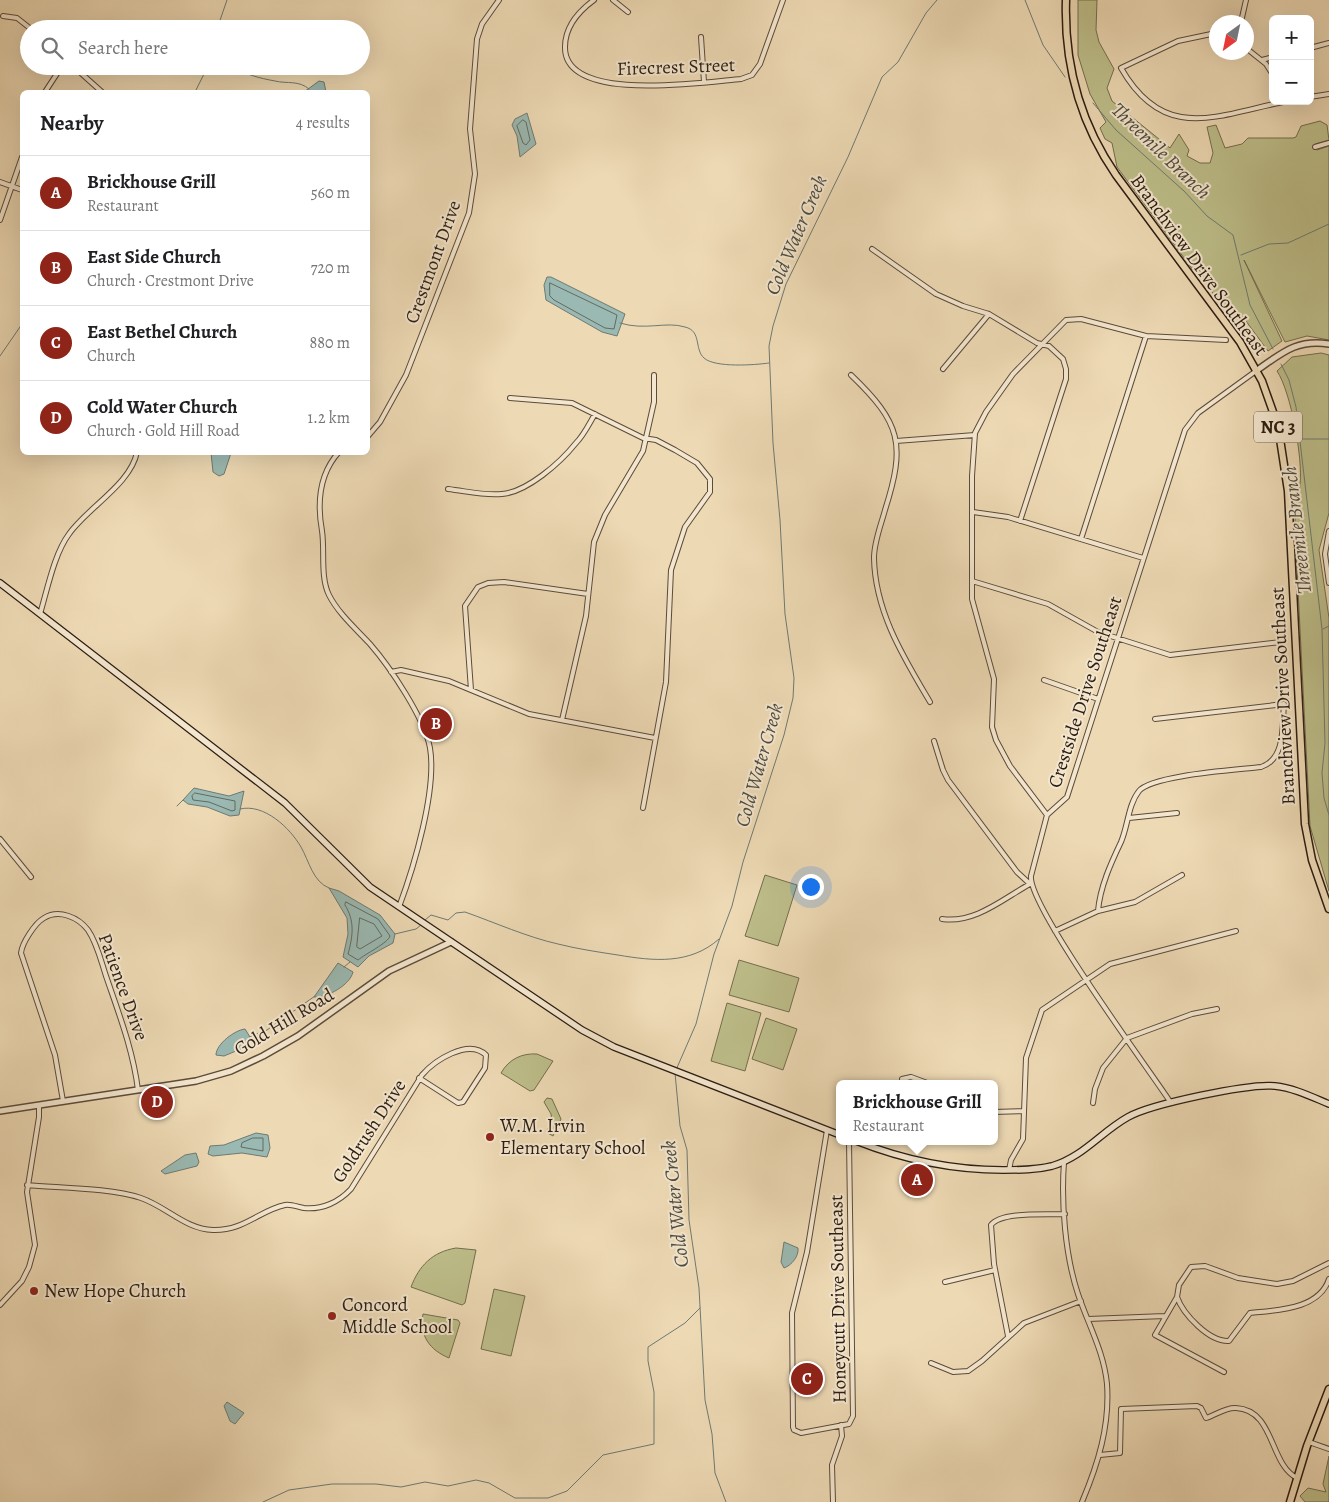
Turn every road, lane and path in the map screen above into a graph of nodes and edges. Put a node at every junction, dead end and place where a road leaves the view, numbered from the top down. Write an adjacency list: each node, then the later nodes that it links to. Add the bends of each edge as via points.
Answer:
1 (499, 0): 46 (street, Crestmont Drive, via 482,24 478,39 470,128 475,174 468,213 406,375)
2 (594, 0): 21 (street, Firecrest Street, via 578,14 566,38 565,55 576,71 601,82 624,85)
3 (613, 0): 7 (street)
4 (783, 0): 21 (street, Firecrest Street, via 754,73 741,79)
5 (1066, 0): 41 (main road, Branchview Drive Southeast / NC 3, via 1070,63 1081,107 1098,147 1229,327)
6 (1246, 0): 8 (street)
7 (628, 12)
8 (1243, 15)
9 (3, 16): 10 (street)
10 (20, 20)
11 (1209, 34): 26 (street, via 1178,41 1121,68 1140,94 1173,116 1207,119)
12 (701, 37): 21 (street)
13 (1329, 44): 14 (street)
14 (1314, 47)
15 (1254, 54): 17 (street)
16 (1269, 58): 17 (street)
17 (1262, 60): 18 (street)
18 (1269, 67)
19 (56, 75): 22 (street)
20 (83, 75): 23 (street)
21 (704, 82)
22 (46, 90)
23 (100, 90)
24 (1329, 94): 25 (street)
25 (1314, 96)
26 (1269, 105)
27 (1329, 143): 28 (street)
28 (1315, 147)
29 (20, 163): 31 (street)
30 (0, 182): 31 (street)
31 (13, 186): 32 (street); 33 (street)
32 (20, 189)
33 (0, 220)
34 (872, 249): 35 (street, via 936,294)
35 (989, 314): 38 (street); 40 (street)
36 (1146, 336): 37 (street); 38 (street, via 1070,318 1063,321); 56 (street)
37 (1226, 340)
38 (1043, 344): 47 (street, via 1004,386); 54 (street, via 1061,356 1067,374)
39 (1329, 344): 41 (street, via 1307,342 1297,345)
40 (943, 369)
41 (1256, 371): 57 (street, Crestside Drive Southeast, via 1198,413 1188,424); 83 (main road, Branchview Drive Southeast / NC 3, via 1278,426 1284,458 1305,824 1312,860)
42 (654, 375): 48 (street, via 654,402)
43 (851, 375): 49 (street, via 882,405)
44 (510, 398): 45 (street, via 572,403)
45 (595, 414): 48 (street); 52 (street, via 576,444 521,489 488,495)
46 (370, 434)
47 (975, 435): 49 (street); 53 (street)
48 (647, 439): 61 (street, via 640,459 598,530); 72 (street, via 656,440 697,463 707,473 710,485 708,496 685,527 674,557 666,682)
49 (896, 441): 69 (street, via 895,475 874,549 874,567 891,633)
50 (136, 455): 62 (street, via 130,470 69,534 60,551)
51 (337, 455): 65 (street, via 323,483 319,503 327,589 336,607)
52 (448, 489)
53 (973, 512): 54 (street); 58 (street)
54 (1020, 521): 56 (street)
55 (1329, 531): 60 (street, via 1324,554)
56 (1081, 539): 57 (street)
57 (1143, 558): 63 (street, Crestside Drive Southeast)
58 (972, 581): 63 (street, via 1048,604 1086,627); 76 (street, via 973,606 994,679 992,719 996,740 1010,766)
59 (0, 583): 62 (main road)
60 (1329, 583)
61 (588, 594): 67 (street, via 504,582 478,587 465,606); 71 (street, via 580,648)
62 (40, 614): 82 (main road, via 285,803 359,877)
63 (1117, 638): 64 (street, via 1176,656); 68 (street, Crestside Drive Southeast)
64 (1281, 642)
65 (391, 672): 67 (street, via 401,670 449,680); 82 (street, via 424,731 431,755 428,796 417,853)
66 (1044, 680): 68 (street)
67 (471, 690): 71 (street, via 518,711)
68 (1098, 699): 76 (street, Crestside Drive Southeast, via 1067,797)
69 (930, 702)
70 (1155, 719): 77 (street, via 1284,704 1280,748 1271,762 1261,767 1151,783 1137,793)
71 (562, 720): 72 (street)
72 (655, 738): 74 (street)
73 (934, 742): 81 (street, via 948,780 1017,872)
74 (643, 808)
75 (1177, 813): 77 (street)
76 (1047, 815): 81 (street)
77 (1129, 818): 84 (street, via 1112,860)
78 (0, 839): 80 (street)
79 (1182, 875): 84 (street, via 1135,902)
80 (31, 877)
81 (1030, 884): 85 (street, via 991,908 951,920); 87 (street)
82 (398, 907): 88 (main road)
83 (1329, 909)
84 (1098, 911): 87 (street)
85 (942, 919)
86 (1236, 931): 89 (street, via 1110,964)
87 (1055, 932): 89 (street)
88 (451, 942): 95 (street, Gold Hill Road, via 389,972 298,1036 249,1063 196,1081); 104 (main road, via 582,1030 614,1047)
89 (1087, 979): 91 (street); 102 (street, via 1052,1001 1040,1013 1026,1058)
90 (1217, 1009): 91 (street, via 1192,1014)
91 (1127, 1038): 97 (street, via 1103,1068); 98 (street)
92 (419, 1078): 92 (street, Goldrush Drive, via 429,1066 456,1052 476,1049 486,1055 485,1068 463,1102 458,1103); 110 (street, Goldrush Drive, via 351,1189 326,1206 305,1208 286,1204 240,1226 212,1230 188,1225 154,1204 134,1197)
93 (902, 1080): 94 (street, via 911,1077)
94 (919, 1080)
95 (138, 1090): 96 (street, Gold Hill Road); 96 (street, Patience Drive, via 132,1051 94,942 84,926 65,914 59,914 40,921 21,953 55,1055)
96 (63, 1101): 99 (street, Gold Hill Road)
97 (1093, 1103)
98 (1171, 1103): 100 (main road, via 1268,1085 1293,1090); 108 (main road, via 1127,1117)
99 (39, 1104): 101 (street, Gold Hill Road); 110 (street)
100 (1329, 1104)
101 (0, 1110)
102 (1024, 1111): 103 (street); 109 (street, via 1023,1139)
103 (998, 1112)
104 (827, 1130): 105 (main road); 125 (street, Honeycutt Drive Southeast, via 809,1244 792,1313 792,1420 794,1430 801,1433)
105 (836, 1133)
106 (849, 1145): 125 (street, Honeycutt Drive Southeast, via 854,1413 851,1422)
107 (867, 1145): 109 (main road, via 935,1165)
108 (1064, 1162): 109 (main road, via 1045,1168); 111 (street)
109 (1009, 1170)
110 (27, 1185): 118 (street, via 35,1236 32,1257 22,1281)
111 (1065, 1214): 113 (street, via 1009,1216 994,1221 990,1233); 117 (street, via 1071,1266)
112 (1329, 1263): 116 (street, via 1293,1281 1277,1284 1238,1278 1206,1266 1195,1266 1185,1273)
113 (995, 1270): 115 (street); 121 (street)
114 (1329, 1280): 116 (street, via 1319,1295 1292,1308 1250,1313 1229,1341 1222,1341 1196,1325)
115 (946, 1282)
116 (1177, 1297): 119 (street)
117 (1081, 1301): 120 (street); 121 (street, via 1030,1319)
118 (0, 1305)
119 (1165, 1316): 120 (street); 123 (street, via 1157,1337)
120 (1088, 1320): 128 (street, via 1099,1347 1106,1384 1106,1424)
121 (1008, 1336): 122 (street, via 968,1371 953,1372)
122 (931, 1363)
123 (1224, 1372)
124 (1329, 1389): 126 (main road)
125 (841, 1425): 130 (street, via 842,1436 832,1465)
126 (1309, 1442): 127 (street); 129 (main road)
127 (1329, 1448)
128 (1100, 1455): 129 (street, via 1120,1453 1121,1409 1197,1406 1206,1418 1235,1407 1261,1422 1275,1445 1278,1460 1287,1473); 131 (street)
129 (1297, 1478): 132 (main road)
130 (833, 1502)
131 (1082, 1502)
132 (1290, 1502)

